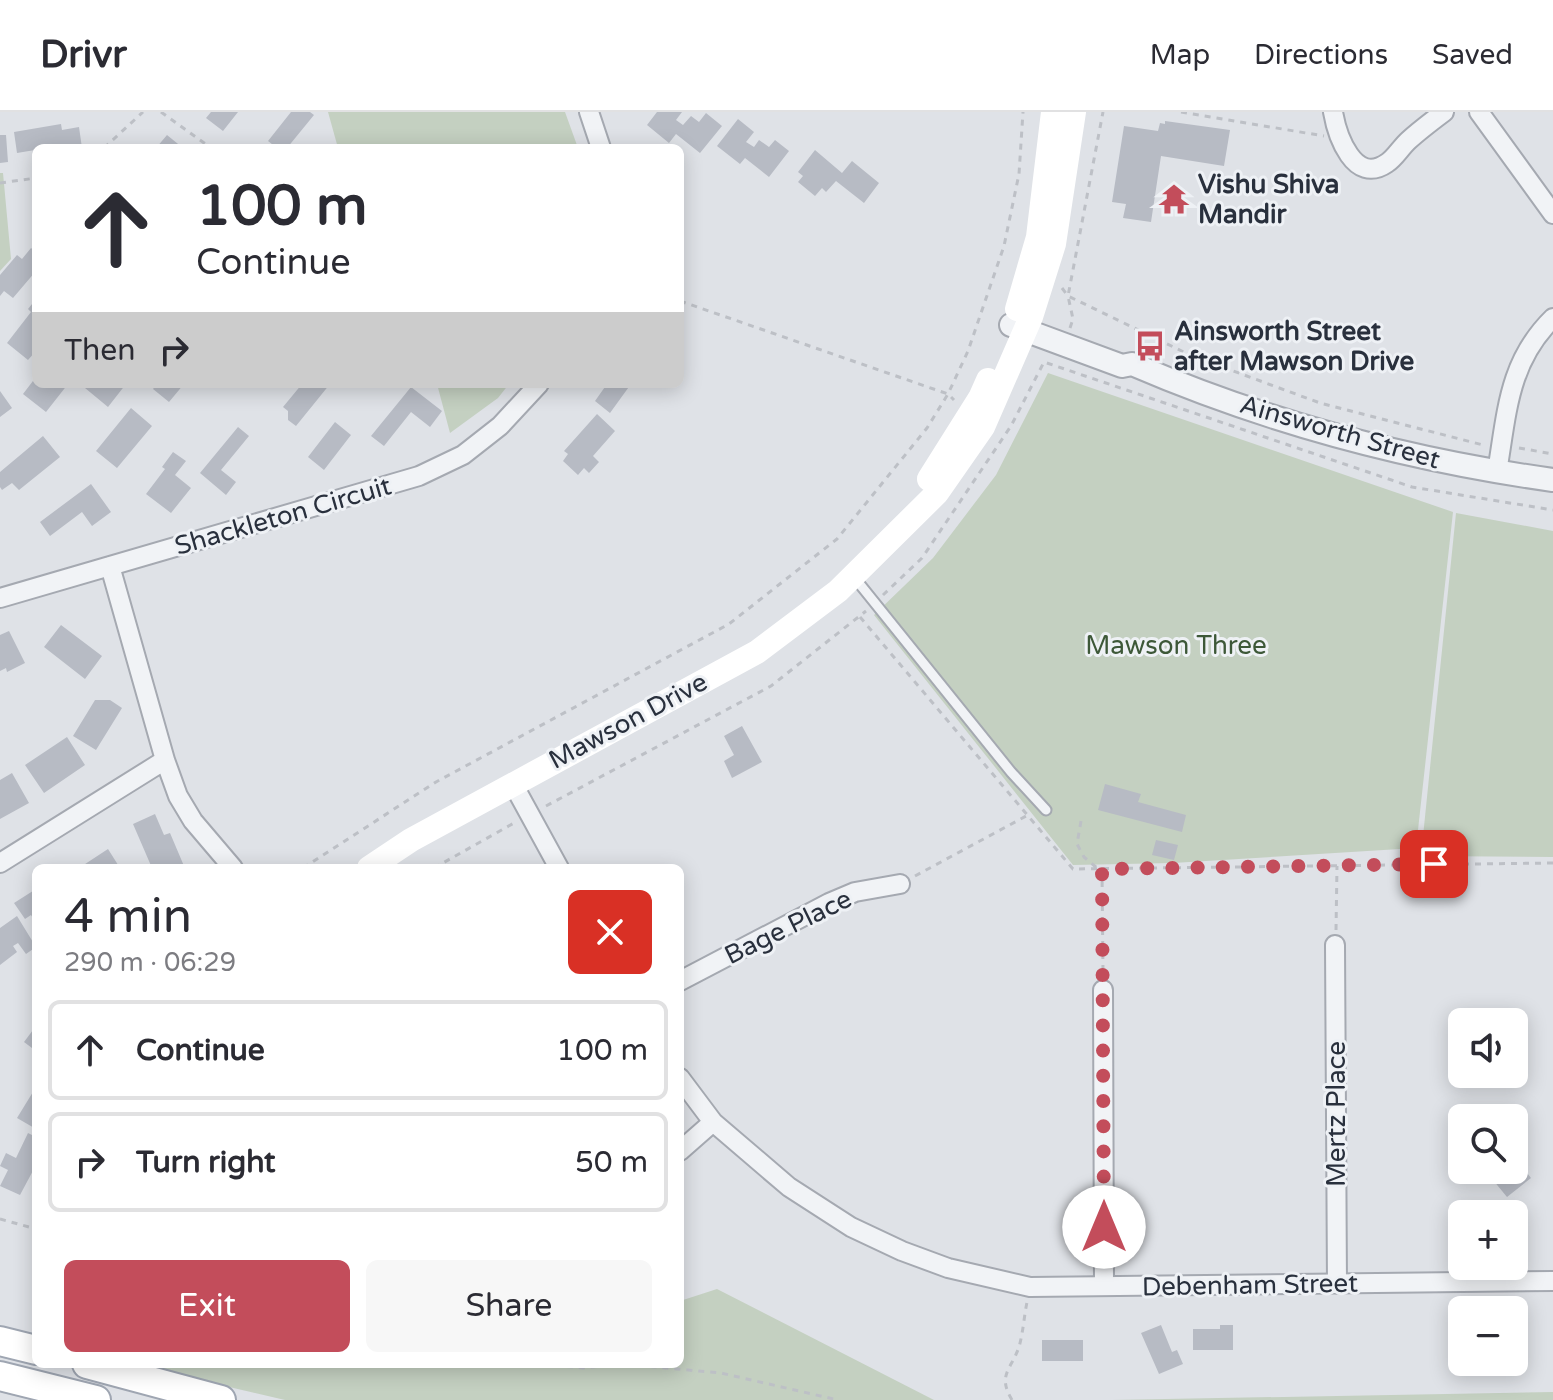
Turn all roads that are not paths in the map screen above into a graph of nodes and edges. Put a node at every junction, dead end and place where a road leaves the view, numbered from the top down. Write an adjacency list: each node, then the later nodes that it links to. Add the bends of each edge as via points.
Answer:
1 (589, 112): 7 (street)
2 (1053, 112): 10 (main road, Mawson Drive, via 1038,237)
3 (1074, 112): 10 (main road, Mawson Drive, via 1054,244)
4 (1333, 112): 5 (street, via 1349,157 1374,168 1386,164)
5 (1444, 112)
6 (1479, 112): 8 (street)
7 (600, 144)
8 (1553, 214)
9 (1553, 318): 12 (street, via 1522,357 1512,384)
10 (1021, 321): 12 (street, Ainsworth Street, via 1127,355 1132,364 1341,438); 15 (main road, Mawson Drive, via 994,406 964,456 937,493)
11 (535, 388): 14 (street, Shackleton Circuit, via 463,455 419,476)
12 (1497, 472): 13 (street, Ainsworth Street)
13 (1553, 480)
14 (110, 566): 16 (street, Shackleton Circuit); 17 (street)
15 (854, 577): 18 (main road, Mawson Drive, via 757,652); 19 (lane)
16 (0, 598)
17 (165, 760): 20 (street); 21 (street, via 193,821)
18 (513, 784): 22 (main road, Mawson Drive); 23 (street)
19 (1046, 810)
20 (0, 863)
21 (230, 864)
22 (375, 864)
23 (557, 864)
24 (900, 884): 26 (street, Bage Place, via 829,903)
25 (1335, 945): 32 (street, Mertz Place)
26 (684, 979)
27 (1103, 990): 33 (street)
28 (684, 1083): 29 (street, Debenham Street)
29 (713, 1122): 30 (street); 33 (street, Debenham Street, via 789,1187 851,1227 902,1251 1030,1287)
30 (684, 1147)
31 (1553, 1281): 32 (street, Debenham Street)
32 (1337, 1284): 33 (street, Debenham Street)
33 (1104, 1286)
34 (0, 1329): 35 (main road)
35 (32, 1333)
36 (0, 1341): 37 (main road)
37 (32, 1349)
38 (90, 1368): 42 (main road)
39 (112, 1368): 40 (main road)
40 (134, 1371): 43 (main road)
41 (0, 1376): 42 (main road)
42 (86, 1398)
43 (221, 1400)

